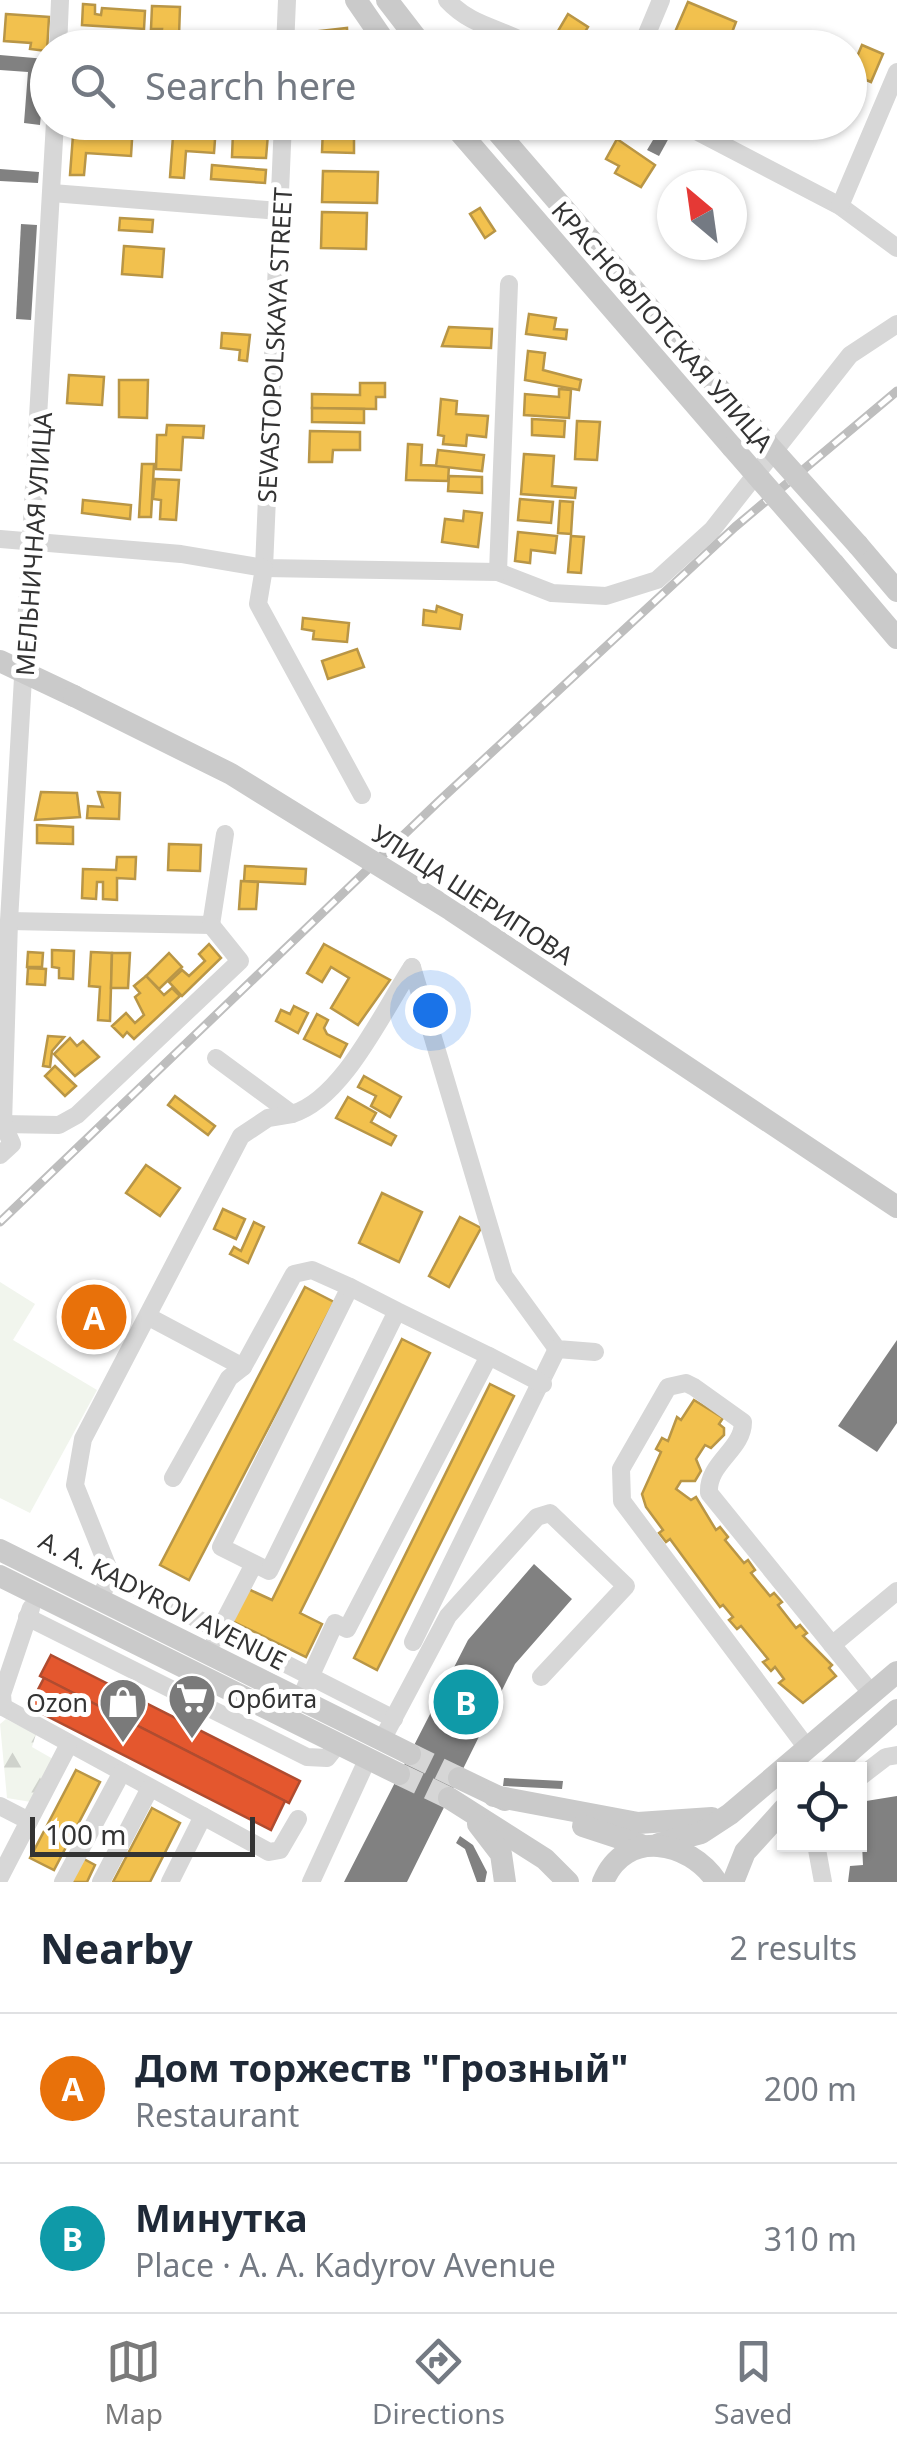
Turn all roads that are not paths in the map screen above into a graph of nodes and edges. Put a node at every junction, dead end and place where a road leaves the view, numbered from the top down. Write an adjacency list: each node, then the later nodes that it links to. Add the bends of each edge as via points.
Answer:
1 (60, 0): 7 (street)
2 (287, 0): 8 (street)
3 (356, 0): 9 (main road)
4 (387, 0): 10 (main road)
5 (447, 0): 11 (street, via 466,20)
6 (661, 0): 12 (street)
7 (59, 30)
8 (286, 30)
9 (377, 30)
10 (410, 30)
11 (497, 30)
12 (648, 30)
13 (897, 72): 20 (street)
14 (54, 140): 19 (street, МЕЛЬНИЧНАЯ УЛИЦА)
15 (282, 140): 21 (street, SEVASTOPOLSKAYA STREET)
16 (467, 140): 30 (main road, КРАСНОФЛОТСКАЯ УЛИЦА, bridge)
17 (505, 140): 29 (main road, КРАСНОФЛОТСКАЯ УЛИЦА, bridge)
18 (714, 140): 20 (street)
19 (52, 193): 21 (street); 26 (street, МЕЛЬНИЧНАЯ УЛИЦА)
20 (840, 206): 22 (street)
21 (280, 211): 27 (street, SEVASTOPOLSKAYA STREET)
22 (897, 248)
23 (508, 284): 28 (street)
24 (897, 324): 28 (street, via 850,355 712,530 657,580 606,596 552,593)
25 (0, 539): 26 (street)
26 (34, 542): 27 (street); 32 (street, МЕЛЬНИЧНАЯ УЛИЦА)
27 (264, 568): 28 (street); 33 (street, УЛИЦА ШЕРИПОВА, via 258,604)
28 (498, 572)
29 (897, 591)
30 (897, 638)
31 (0, 661): 32 (main road, УЛИЦА ШЕРИПОВА)
32 (25, 671): 35 (street, МЕЛЬНИЧНАЯ УЛИЦА); 41 (main road, УЛИЦА ШЕРИПОВА, bridge, via 231,774)
33 (362, 795)
34 (225, 834): 36 (street)
35 (9, 921): 36 (street); 39 (street, МЕЛЬНИЧНАЯ УЛИЦА)
36 (211, 925): 39 (street, via 240,961 77,1115 58,1125)
37 (216, 1058): 38 (street)
38 (292, 1114): 44 (street, via 268,1118 242,1136); 45 (street, via 326,1096 412,967 504,1276)
39 (4, 1124): 40 (street, МЕЛЬНИЧНАЯ УЛИЦА)
40 (6, 1150)
41 (897, 1206)
42 (350, 1287): 43 (street); 48 (street, via 312,1270 294,1274); 52 (street, via 221,1547)
43 (398, 1312): 47 (street); 52 (street, via 269,1571)
44 (149, 1317): 48 (street); 53 (street, via 83,1439 75,1486)
45 (557, 1348): 46 (street); 49 (street)
46 (595, 1352)
47 (489, 1356): 49 (street); 64 (street, via 347,1629 335,1624)
48 (243, 1367): 50 (street, via 229,1378)
49 (543, 1384): 60 (street)
50 (172, 1478)
51 (0, 1550): 57 (main road, A. A. KADYROV AVENUE)
52 (254, 1564): 59 (street)
53 (111, 1575): 57 (street); 59 (street)
54 (0, 1576): 56 (main road, A. A. KADYROV AVENUE)
55 (897, 1591): 61 (street)
56 (36, 1594): 58 (street); 71 (main road, A. A. KADYROV AVENUE)
57 (100, 1598): 62 (main road, A. A. KADYROV AVENUE)
58 (27, 1617): 68 (street); 71 (street, via 306,1756 327,1758)
59 (220, 1629): 62 (street); 64 (street)
60 (413, 1642)
61 (832, 1644): 66 (street); 73 (street, via 709,1493 710,1477 742,1434 743,1422 694,1386 668,1387 621,1469 622,1501)
62 (208, 1653): 67 (main road, A. A. KADYROV AVENUE)
63 (897, 1672): 66 (main road)
64 (310, 1676): 67 (street); 70 (street)
65 (541, 1677): 70 (street, via 626,1586 550,1512 458,1603)
66 (872, 1694): 73 (main road)
67 (300, 1700): 70 (main road, A. A. KADYROV AVENUE)
68 (2, 1708): 72 (street)
69 (897, 1710): 75 (main road)
70 (381, 1739): 71 (main road, A. A. KADYROV AVENUE); 76 (main road, A. A. KADYROV AVENUE); 95 (street)
71 (339, 1743)
72 (68, 1746): 77 (street); 87 (street)
73 (808, 1748): 83 (main road)
74 (897, 1755): 78 (street)
75 (838, 1762)
76 (404, 1764)
77 (122, 1772): 79 (street); 92 (street)
78 (867, 1772)
79 (150, 1788): 84 (street); 93 (street)
80 (454, 1788): 81 (main road); 96 (main road, via 502,1854); 97 (main road)
81 (494, 1796): 83 (main road, via 638,1823 693,1823); 88 (main road)
82 (0, 1806): 87 (street)
83 (730, 1814): 88 (main road, via 701,1832)
84 (203, 1816): 86 (street, via 269,1852 280,1850); 94 (street)
85 (777, 1818): 99 (main road, via 745,1852)
86 (298, 1819)
87 (29, 1821): 91 (street)
88 (650, 1845): 90 (main road); 98 (main road, via 694,1859)
89 (817, 1852): 100 (street)
90 (601, 1878)
91 (1, 1880)
92 (62, 1882)
93 (101, 1882)
94 (170, 1882)
95 (311, 1882)
96 (505, 1882)
97 (568, 1882)
98 (718, 1882)
99 (733, 1882)
100 (823, 1882)

